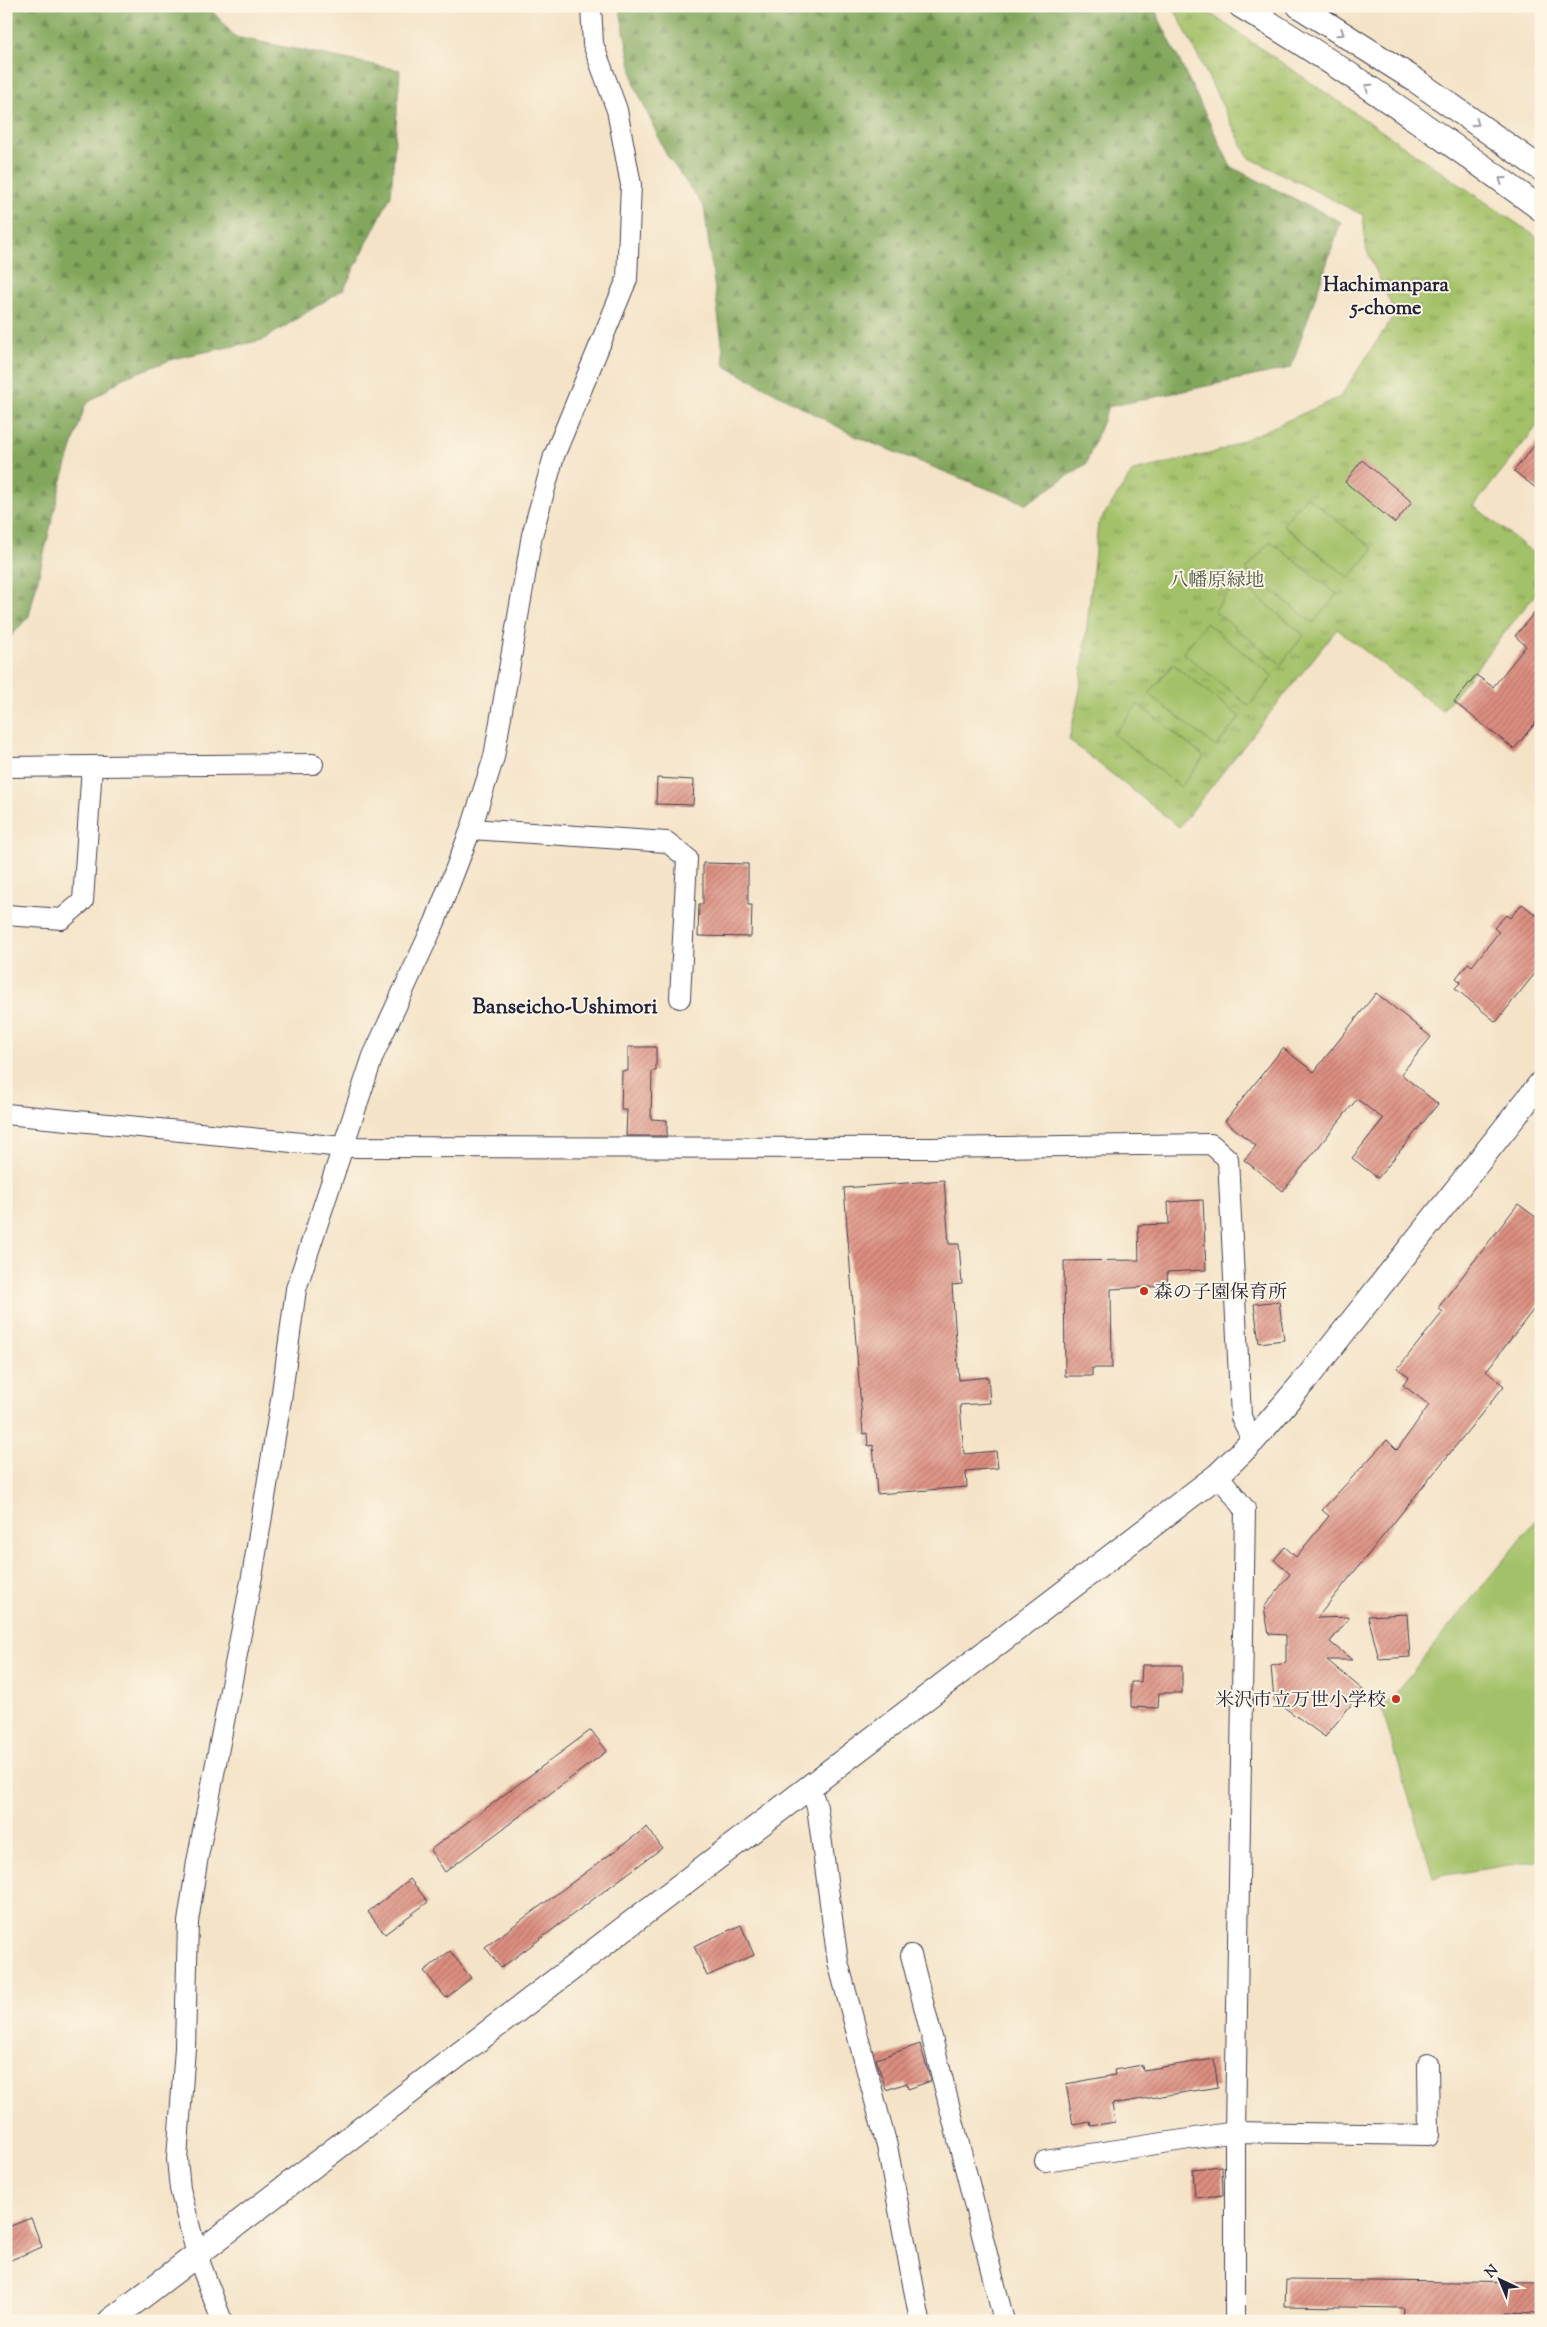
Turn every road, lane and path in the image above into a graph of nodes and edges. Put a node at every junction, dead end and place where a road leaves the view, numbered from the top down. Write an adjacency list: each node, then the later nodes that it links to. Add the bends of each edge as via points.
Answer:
1 (591, 6): 9 (street, via 593,44 617,110 631,185 628,279 554,456 532,534 494,757)
2 (1241, 6): 5 (street, one-way to 2, via 1323,55)
3 (1300, 6): 4 (street, one-way to 4, via 1416,80)
4 (1541, 169)
5 (1541, 209)
6 (313, 764): 7 (street)
7 (92, 766): 8 (street); 10 (street, via 83,901 62,919)
8 (6, 767)
9 (471, 829): 11 (street, via 668,842 688,858); 14 (street, via 435,922 373,1056)
10 (6, 916)
11 (680, 998)
12 (1541, 1083): 15 (street)
13 (6, 1114): 14 (street)
14 (343, 1147): 15 (street, via 930,1148 1211,1144 1228,1159 1241,1417); 22 (street, via 296,1289 257,1545 188,1922 186,2048 177,2159 180,2189)
15 (1253, 1441): 16 (street)
16 (1218, 1475): 17 (street); 20 (street, via 1245,1510)
17 (810, 1788): 22 (street); 25 (street, via 817,1807 838,1962 887,2146)
18 (911, 1955): 26 (street)
19 (1428, 2064): 20 (street, via 1429,2135)
20 (1235, 2132): 21 (street); 27 (street)
21 (1045, 2161)
22 (197, 2255): 23 (street); 24 (street)
23 (110, 2321)
24 (222, 2321)
25 (920, 2321)
26 (1004, 2321)
27 (1235, 2321)

